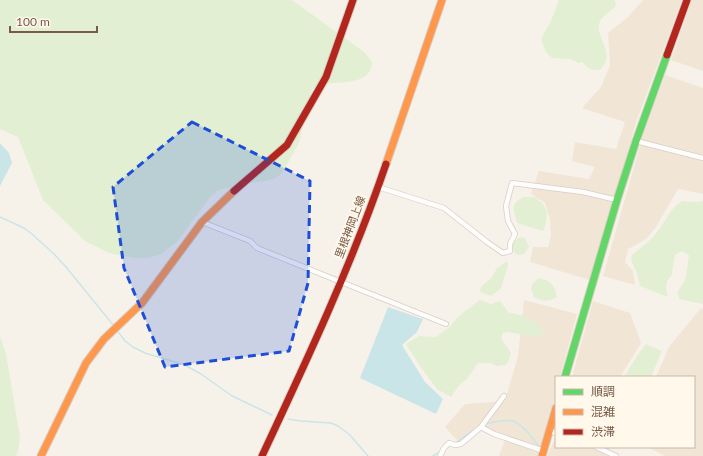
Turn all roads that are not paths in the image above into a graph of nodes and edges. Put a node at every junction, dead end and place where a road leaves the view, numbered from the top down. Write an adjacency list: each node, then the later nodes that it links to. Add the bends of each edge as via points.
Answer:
1 (352, 0): 8 (street, via 326,77 287,145)
2 (442, 0): 6 (street, 里根神岡上線)
3 (687, 0): 4 (street)
4 (636, 141): 5 (street); 7 (street)
5 (703, 158)
6 (378, 187): 7 (street, via 444,208 503,253 510,251 515,234 508,221 506,206 512,183 583,192); 9 (street, 里根神岡上線)
7 (617, 200): 11 (street)
8 (202, 222): 9 (street, via 250,241 257,248); 18 (street, via 142,303 104,339 86,363)
9 (341, 282): 10 (street); 19 (street, 里根神岡上線)
10 (446, 324)
11 (565, 376)
12 (504, 396): 14 (street)
13 (555, 416): 15 (street)
14 (481, 427): 17 (street); 20 (street, via 461,444 449,443)
15 (553, 432): 17 (street)
16 (598, 448): 21 (street)
17 (543, 453)
18 (41, 456)
19 (262, 456)
20 (440, 456)
21 (616, 456)

